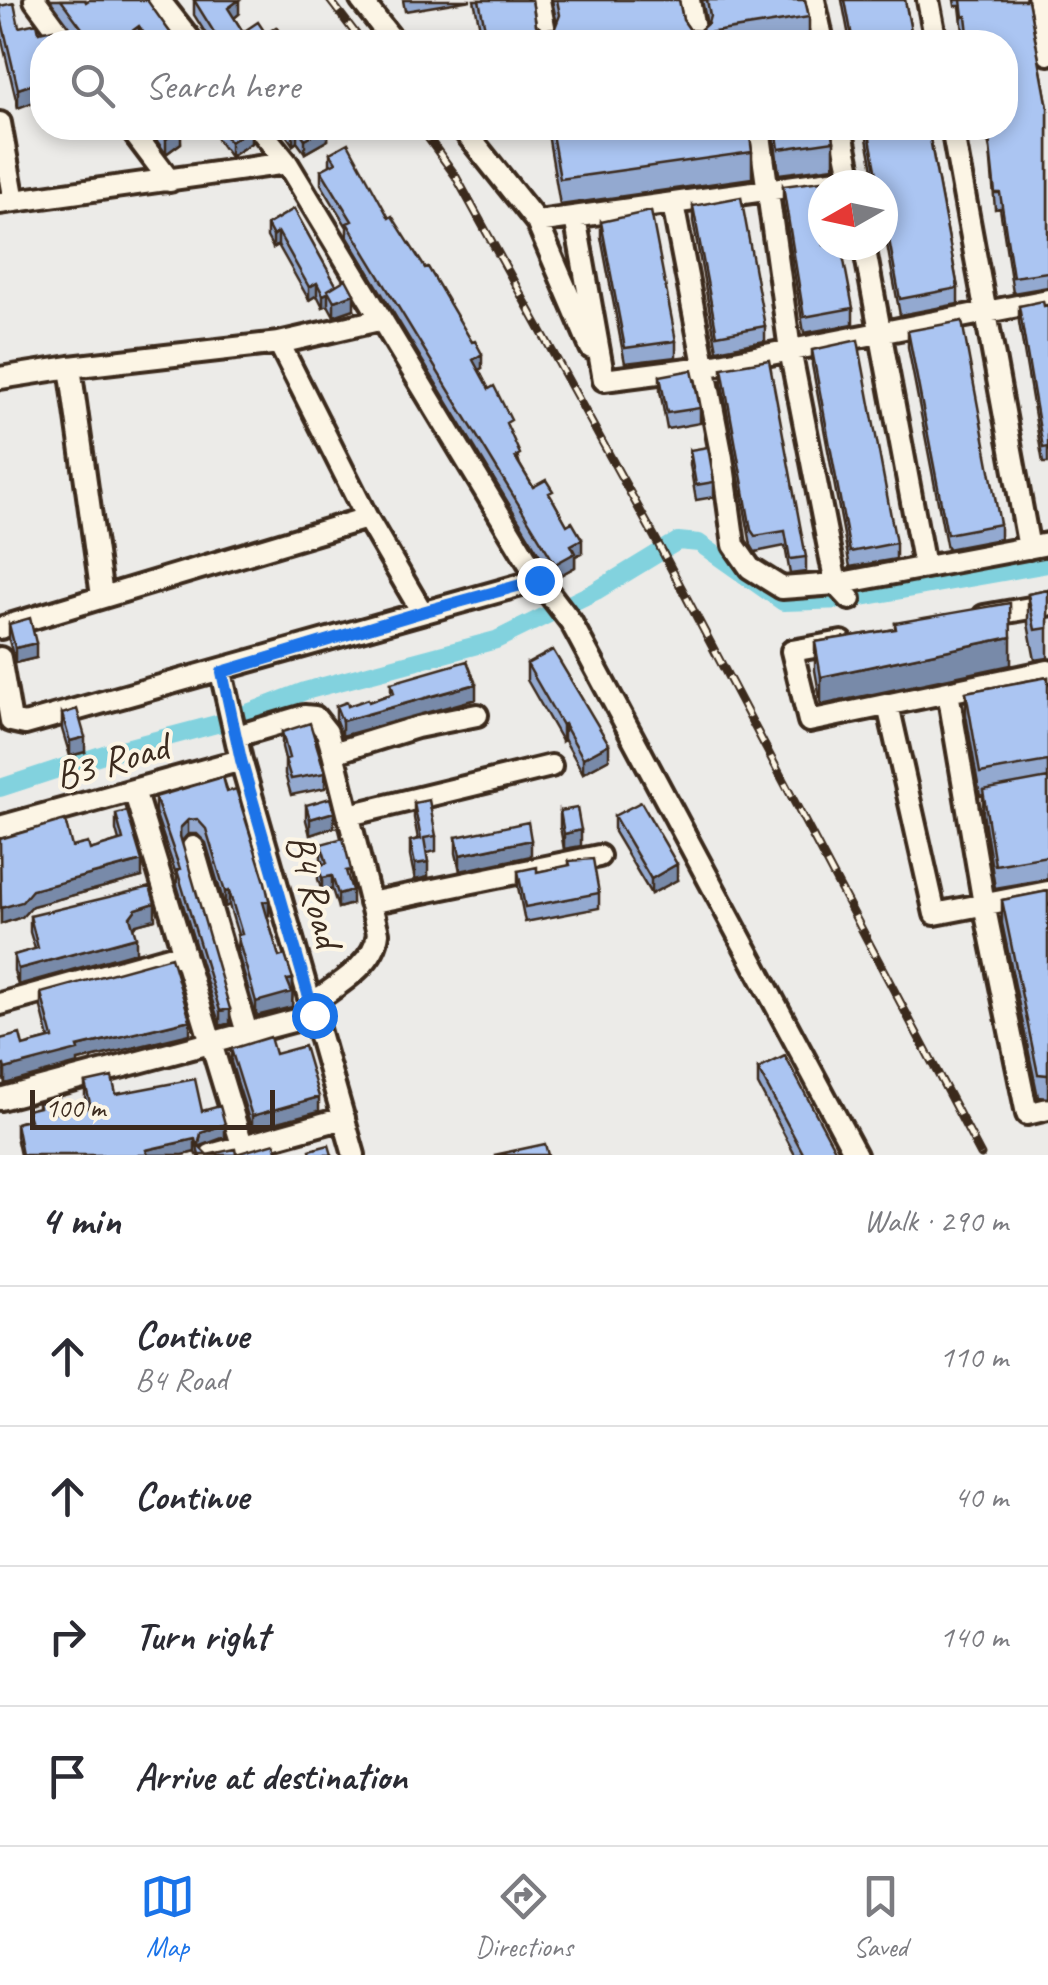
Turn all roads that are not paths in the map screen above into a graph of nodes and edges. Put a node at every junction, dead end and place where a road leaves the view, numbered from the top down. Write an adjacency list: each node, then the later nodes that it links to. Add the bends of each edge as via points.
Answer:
1 (34, 0): 9 (street)
2 (159, 0): 10 (street)
3 (361, 0): 11 (street)
4 (539, 0): 12 (street)
5 (689, 0): 13 (street)
6 (814, 0): 14 (street)
7 (928, 0): 15 (street)
8 (1038, 0): 16 (street)
9 (57, 30)
10 (183, 30)
11 (385, 30)
12 (545, 30)
13 (694, 30)
14 (820, 30)
15 (934, 30)
16 (1048, 54)
17 (0, 123): 29 (street)
18 (139, 140): 26 (street)
19 (269, 140): 24 (street)
20 (472, 140): 32 (street)
21 (761, 140): 28 (street)
22 (844, 140): 25 (street)
23 (954, 140): 35 (street)
24 (287, 163): 26 (street); 36 (street)
25 (851, 170)
26 (170, 181): 29 (street)
27 (808, 185): 28 (street)
28 (770, 188): 30 (street); 39 (street)
29 (7, 202)
30 (672, 204): 31 (street); 41 (street)
31 (576, 216): 32 (street); 43 (street)
32 (537, 222): 43 (street)
33 (867, 260): 37 (street)
34 (1048, 300): 35 (street)
35 (986, 312): 37 (street); 45 (street)
36 (380, 320): 38 (street); 47 (street)
37 (880, 330): 39 (street); 46 (street)
38 (279, 343): 40 (street); 44 (street)
39 (790, 350): 41 (street); 48 (street)
40 (70, 367): 42 (street); 49 (street)
41 (704, 367): 43 (street); 48 (street, via 734,545 750,568 782,588)
42 (0, 378)
43 (604, 380)
44 (367, 518): 49 (street); 51 (street)
45 (1039, 546): 46 (street)
46 (924, 566): 48 (street)
47 (546, 589): 51 (street); 84 (street, via 571,622)
48 (843, 592)
49 (102, 596): 53 (street)
50 (1048, 605): 52 (street)
51 (422, 612): 57 (street)
52 (956, 621)
53 (0, 628)
54 (865, 638): 59 (street, via 792,651 808,721)
55 (0, 658): 57 (street, via 8,710 18,725)
56 (1048, 671): 58 (street)
57 (222, 672): 61 (street, B4 Road)
58 (948, 692): 59 (street); 72 (street)
59 (888, 705): 72 (street, via 935,914)
60 (477, 715): 62 (street)
61 (236, 733): 62 (street, via 316,718); 63 (street, B4 Road)
62 (333, 753): 66 (street)
63 (241, 760): 65 (street, B3 Road); 75 (street, B4 Road)
64 (550, 766): 66 (street)
65 (134, 790): 67 (street, B3 Road); 73 (street, via 154,887)
66 (349, 815): 71 (street)
67 (0, 827)
68 (193, 847): 76 (street)
69 (599, 856): 71 (street)
70 (1048, 892): 72 (street)
71 (370, 902): 75 (street, via 377,945)
72 (984, 904): 79 (street, via 1026,1114)
73 (184, 953): 74 (street); 77 (street)
74 (0, 1004)
75 (313, 1010): 76 (street); 80 (street, B4 Road)
76 (247, 1033): 77 (street)
77 (211, 1042): 78 (street); 81 (street)
78 (0, 1098)
79 (1048, 1109)
80 (344, 1118): 81 (street); 83 (street, B4 Road)
81 (249, 1150): 82 (street)
82 (211, 1155)
83 (354, 1155)
84 (856, 1155)

